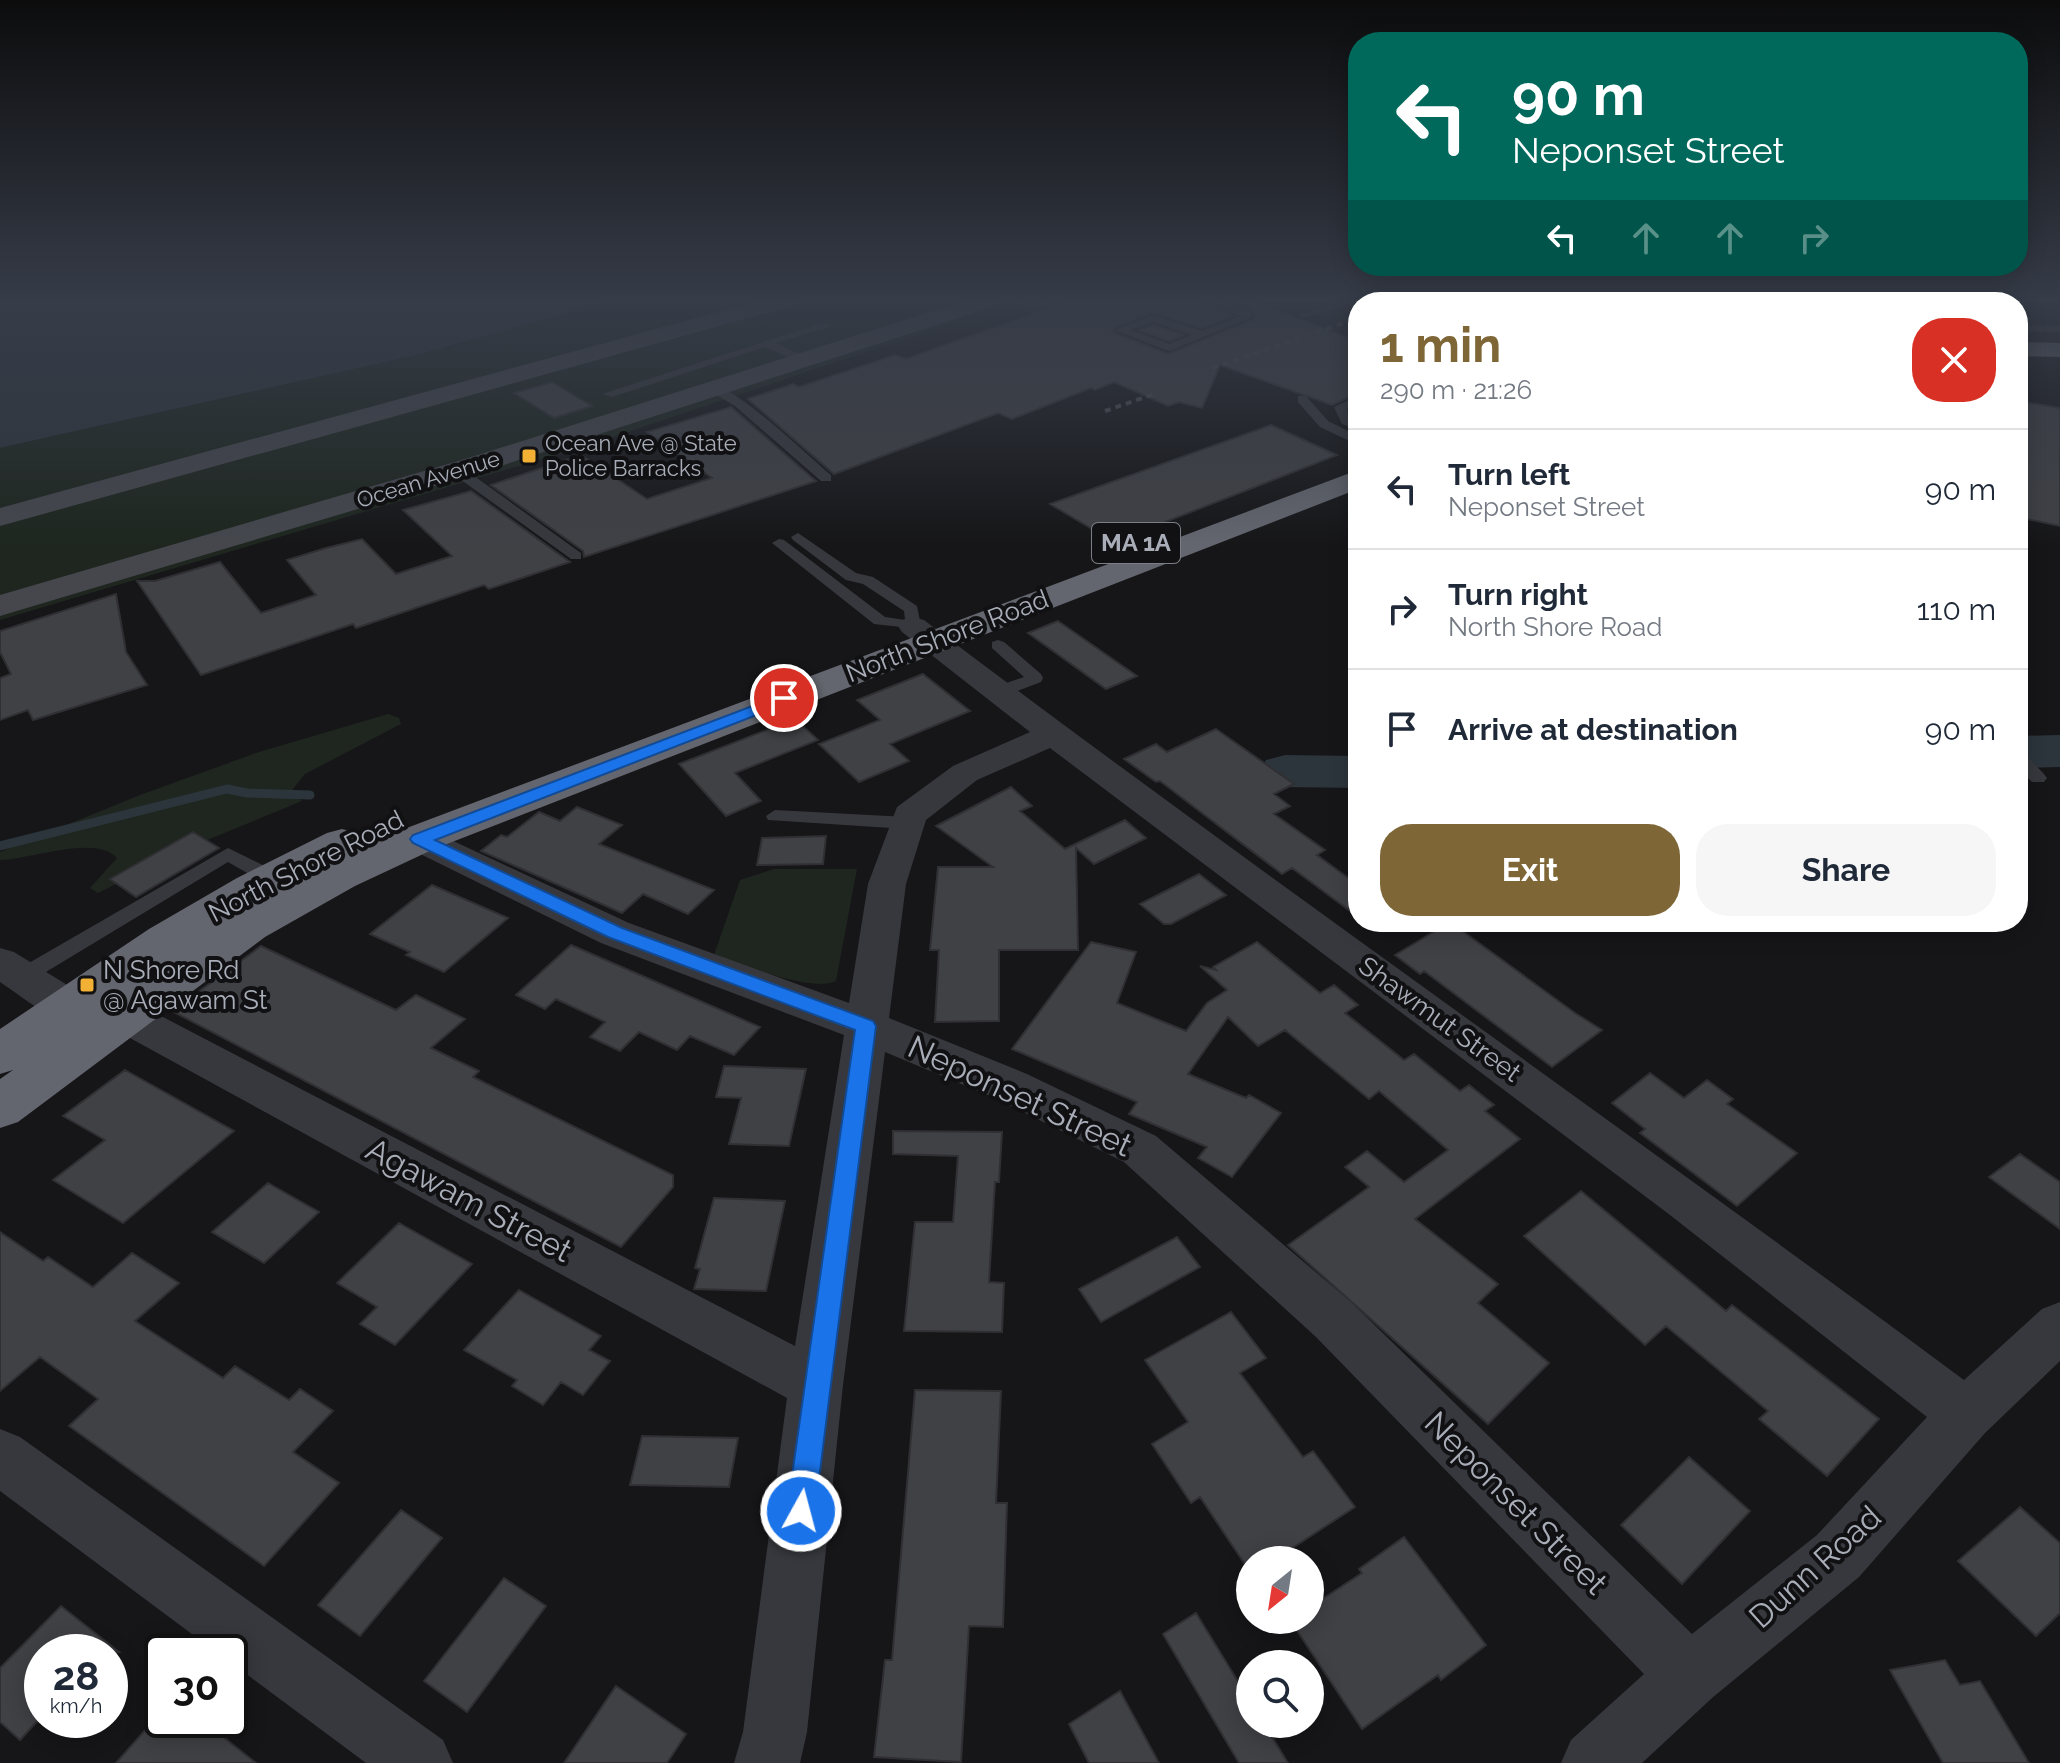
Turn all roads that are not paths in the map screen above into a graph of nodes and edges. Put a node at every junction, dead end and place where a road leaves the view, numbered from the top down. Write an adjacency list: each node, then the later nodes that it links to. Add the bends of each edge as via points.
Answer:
1 (489, 382): 16 (main road)
2 (644, 382): 8 (lane, via 608,394)
3 (732, 382): 4 (main road, Ocean Avenue)
4 (714, 388): 8 (main road, Ocean Avenue); 14 (lane)
5 (1302, 399): 10 (lane)
6 (1329, 403): 10 (lane)
7 (1348, 404): 9 (lane, via 1340,407)
8 (645, 410): 13 (main road, Ocean Avenue)
9 (1348, 422)
10 (1324, 424): 11 (lane)
11 (1348, 436)
12 (1348, 464): 23 (highway, North Shore Road / MA 1A)
13 (458, 471): 19 (lane); 22 (main road, Ocean Avenue)
14 (826, 478)
15 (1348, 483): 23 (highway, North Shore Road / MA 1A)
16 (0, 517)
17 (798, 537): 21 (lane, via 851,577)
18 (779, 543): 23 (lane, via 880,621)
19 (576, 556)
20 (846, 556): 21 (lane, via 867,570)
21 (868, 580): 23 (lane, via 912,609)
22 (0, 606)
23 (922, 634): 25 (street, Shawmut Street); 31 (highway, North Shore Road / MA 1A); 32 (highway, North Shore Road / MA 1A, via 411,812)
24 (998, 645): 25 (lane, via 1035,678)
25 (998, 692): 26 (street, Shawmut Street)
26 (1053, 734): 30 (street, via 965,773 910,815); 41 (street, Shawmut Street, via 1687,1201)
27 (2028, 768): 28 (lane)
28 (2038, 778)
29 (775, 816): 30 (lane)
30 (907, 823): 36 (street, via 887,884)
31 (419, 839): 35 (highway, North Shore Road / MA 1A, via 249,926); 36 (street, Neponset Street, via 615,933)
32 (272, 878): 33 (lane, via 228,854); 34 (highway, North Shore Road / MA 1A)
33 (11, 969): 34 (street)
34 (70, 1007): 37 (highway, North Shore Road / MA 1A)
35 (123, 1015): 38 (highway, North Shore Road / MA 1A); 40 (street, Agawam Street)
36 (866, 1026): 40 (street); 43 (street, Neponset Street, via 1011,1086 1140,1149 1334,1320)
37 (0, 1055)
38 (0, 1107)
39 (2060, 1326): 41 (street, Dunn Road)
40 (816, 1385): 45 (street)
41 (1966, 1414): 43 (street, Dunn Road, via 1838,1556)
42 (0, 1457): 44 (street)
43 (1690, 1676): 46 (street, Dunn Road)
44 (420, 1763)
45 (767, 1763)
46 (1594, 1763)

